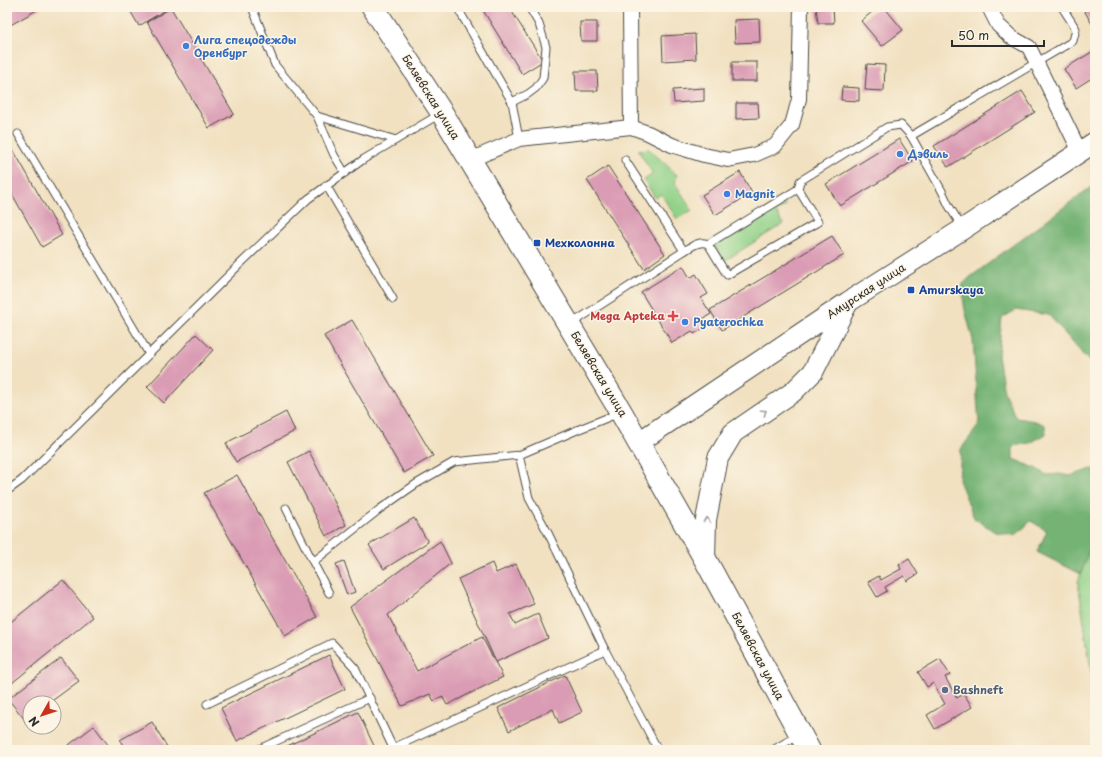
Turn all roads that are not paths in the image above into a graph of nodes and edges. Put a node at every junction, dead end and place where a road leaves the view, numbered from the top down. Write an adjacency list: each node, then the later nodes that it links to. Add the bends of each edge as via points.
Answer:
1 (252, 7): 12 (lane, via 276,65)
2 (373, 7): 11 (main road, Беляевская улица)
3 (457, 7): 10 (lane)
4 (529, 7): 10 (lane, via 539,24 546,47 543,78 536,88)
5 (630, 7): 13 (street)
6 (801, 7): 13 (street, via 799,100 792,124 775,146 754,156 728,160 672,145)
7 (989, 7): 9 (street, via 998,25 1011,37 1029,47)
8 (1062, 7): 9 (lane, via 1076,29 1073,41)
9 (1037, 63): 15 (lane); 18 (street)
10 (512, 102): 16 (lane)
11 (442, 113): 17 (lane); 19 (main road, Беляевская улица)
12 (317, 116): 17 (lane); 21 (lane)
13 (630, 127): 16 (street)
14 (18, 134): 30 (lane)
15 (911, 136): 23 (lane, via 901,125 887,128 800,181); 24 (lane)
16 (519, 139): 19 (street)
17 (396, 140): 21 (lane)
18 (1087, 147): 24 (street, Амурская улица)
19 (470, 160): 29 (main road, Беляевская улица)
20 (625, 160): 26 (lane)
21 (345, 173): 22 (lane)
22 (326, 185): 27 (lane); 30 (lane, via 303,204)
23 (798, 188): 25 (lane); 25 (lane, via 818,222 727,275)
24 (963, 229): 28 (street, Амурская улица)
25 (708, 244): 26 (lane, via 698,243)
26 (684, 251): 29 (lane)
27 (393, 299)
28 (848, 302): 32 (street, Амурская улица); 36 (street, one-way to 28, via 706,520 718,458 733,433 793,392 813,372)
29 (569, 325): 31 (main road, Беляевская улица)
30 (149, 354): 34 (lane, via 22,480)
31 (621, 412): 32 (main road, Беляевская улица); 33 (lane)
32 (639, 442): 36 (main road, Беляевская улица)
33 (519, 455): 37 (lane, via 454,462 380,509); 39 (lane, via 529,498)
34 (7, 491)
35 (286, 508): 37 (lane)
36 (705, 559): 42 (main road, Беляевская улица)
37 (313, 562): 38 (lane)
38 (329, 593)
39 (605, 650): 40 (lane, via 393,748); 44 (lane)
40 (370, 698): 41 (lane, via 355,668 332,644); 43 (lane)
41 (208, 704)
42 (805, 742): 45 (lane)
43 (257, 750)
44 (658, 750)
45 (773, 750)

